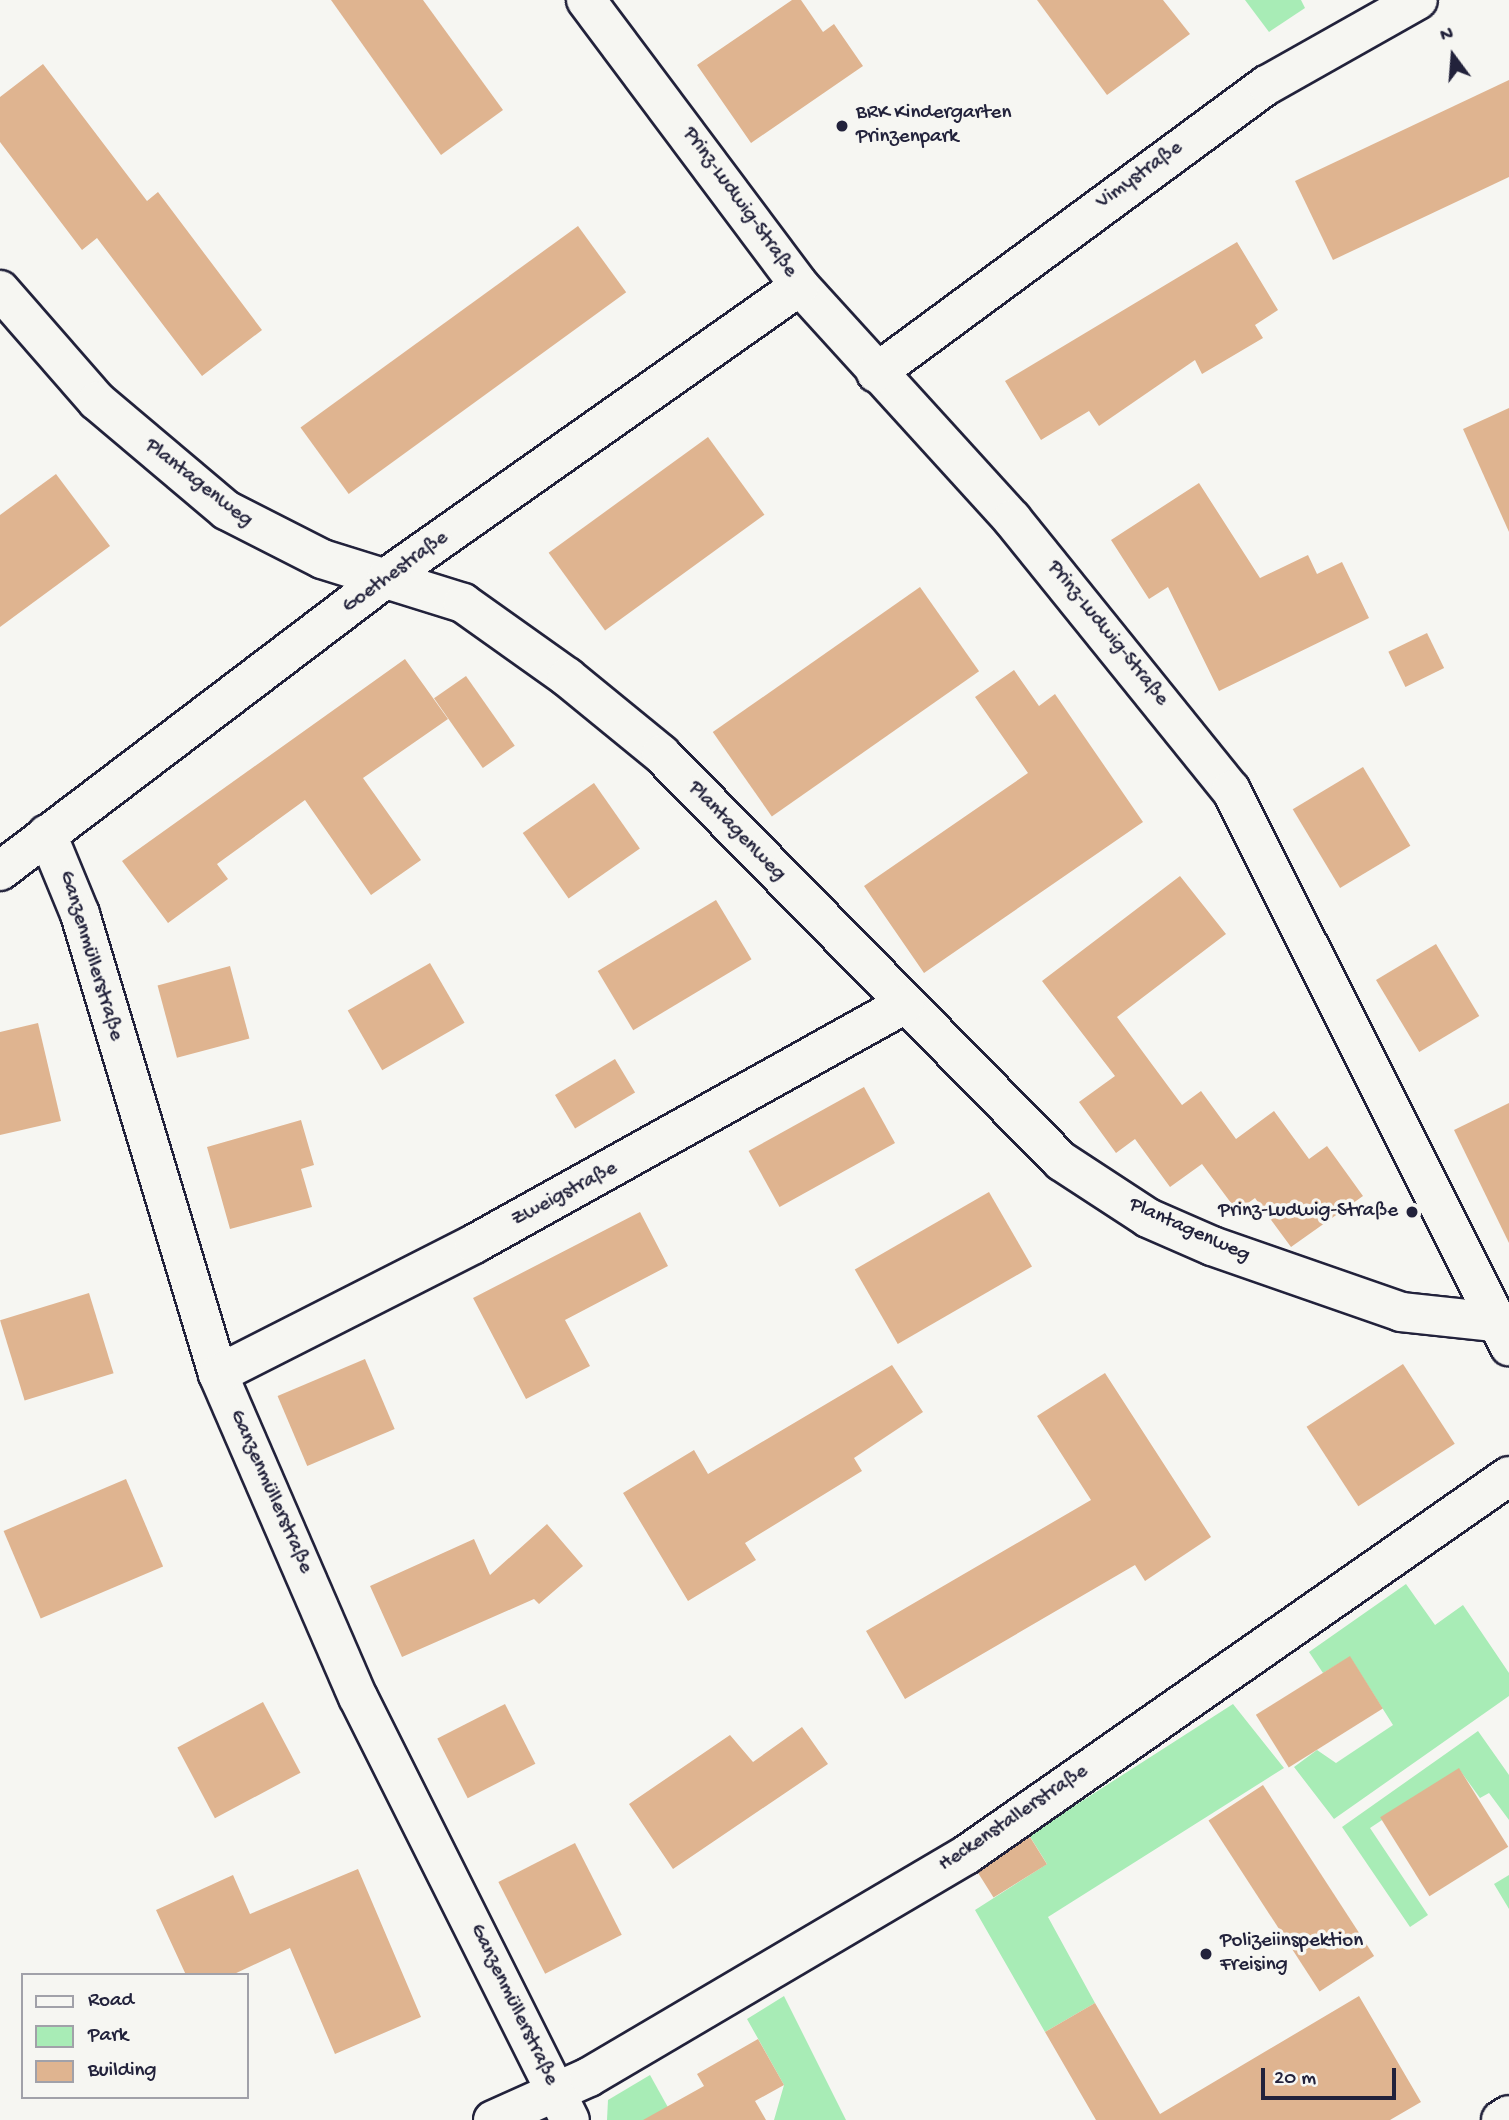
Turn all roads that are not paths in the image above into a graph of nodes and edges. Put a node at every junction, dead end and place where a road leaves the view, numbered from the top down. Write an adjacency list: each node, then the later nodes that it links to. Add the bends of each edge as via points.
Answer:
1 (586, 0): 3 (street, Prinz-Ludwig-Straße)
2 (1418, 0): 5 (street, Vimystraße, via 1267,85)
3 (800, 286): 5 (street, Prinz-Ludwig-Straße); 6 (street, Goethestraße)
4 (0, 290): 6 (street, Plantagenweg, via 97,401 226,510 322,559)
5 (876, 373): 10 (street, Prinz-Ludwig-Straße, via 1012,519 1231,790)
6 (387, 577): 7 (street, Goethestraße); 9 (street, Plantagenweg, via 463,603 567,677 661,754)
7 (47, 834): 8 (street, Goethestraße); 11 (street, Ganzenmüllerstraße, via 80,914)
8 (0, 871)
9 (905, 1004): 10 (street, Plantagenweg, via 1061,1161 1148,1218 1401,1311); 11 (street, Zweigstraße, via 485,1238)
10 (1504, 1327)
11 (218, 1374): 13 (street, Ganzenmüllerstraße, via 358,1697)
12 (1509, 1476): 13 (street, Heckenstallerstraße, via 966,1855)
13 (563, 2106): 15 (street, Heckenstallerstraße)
14 (1509, 2115): 16 (street)
15 (493, 2120)
16 (1501, 2120)

